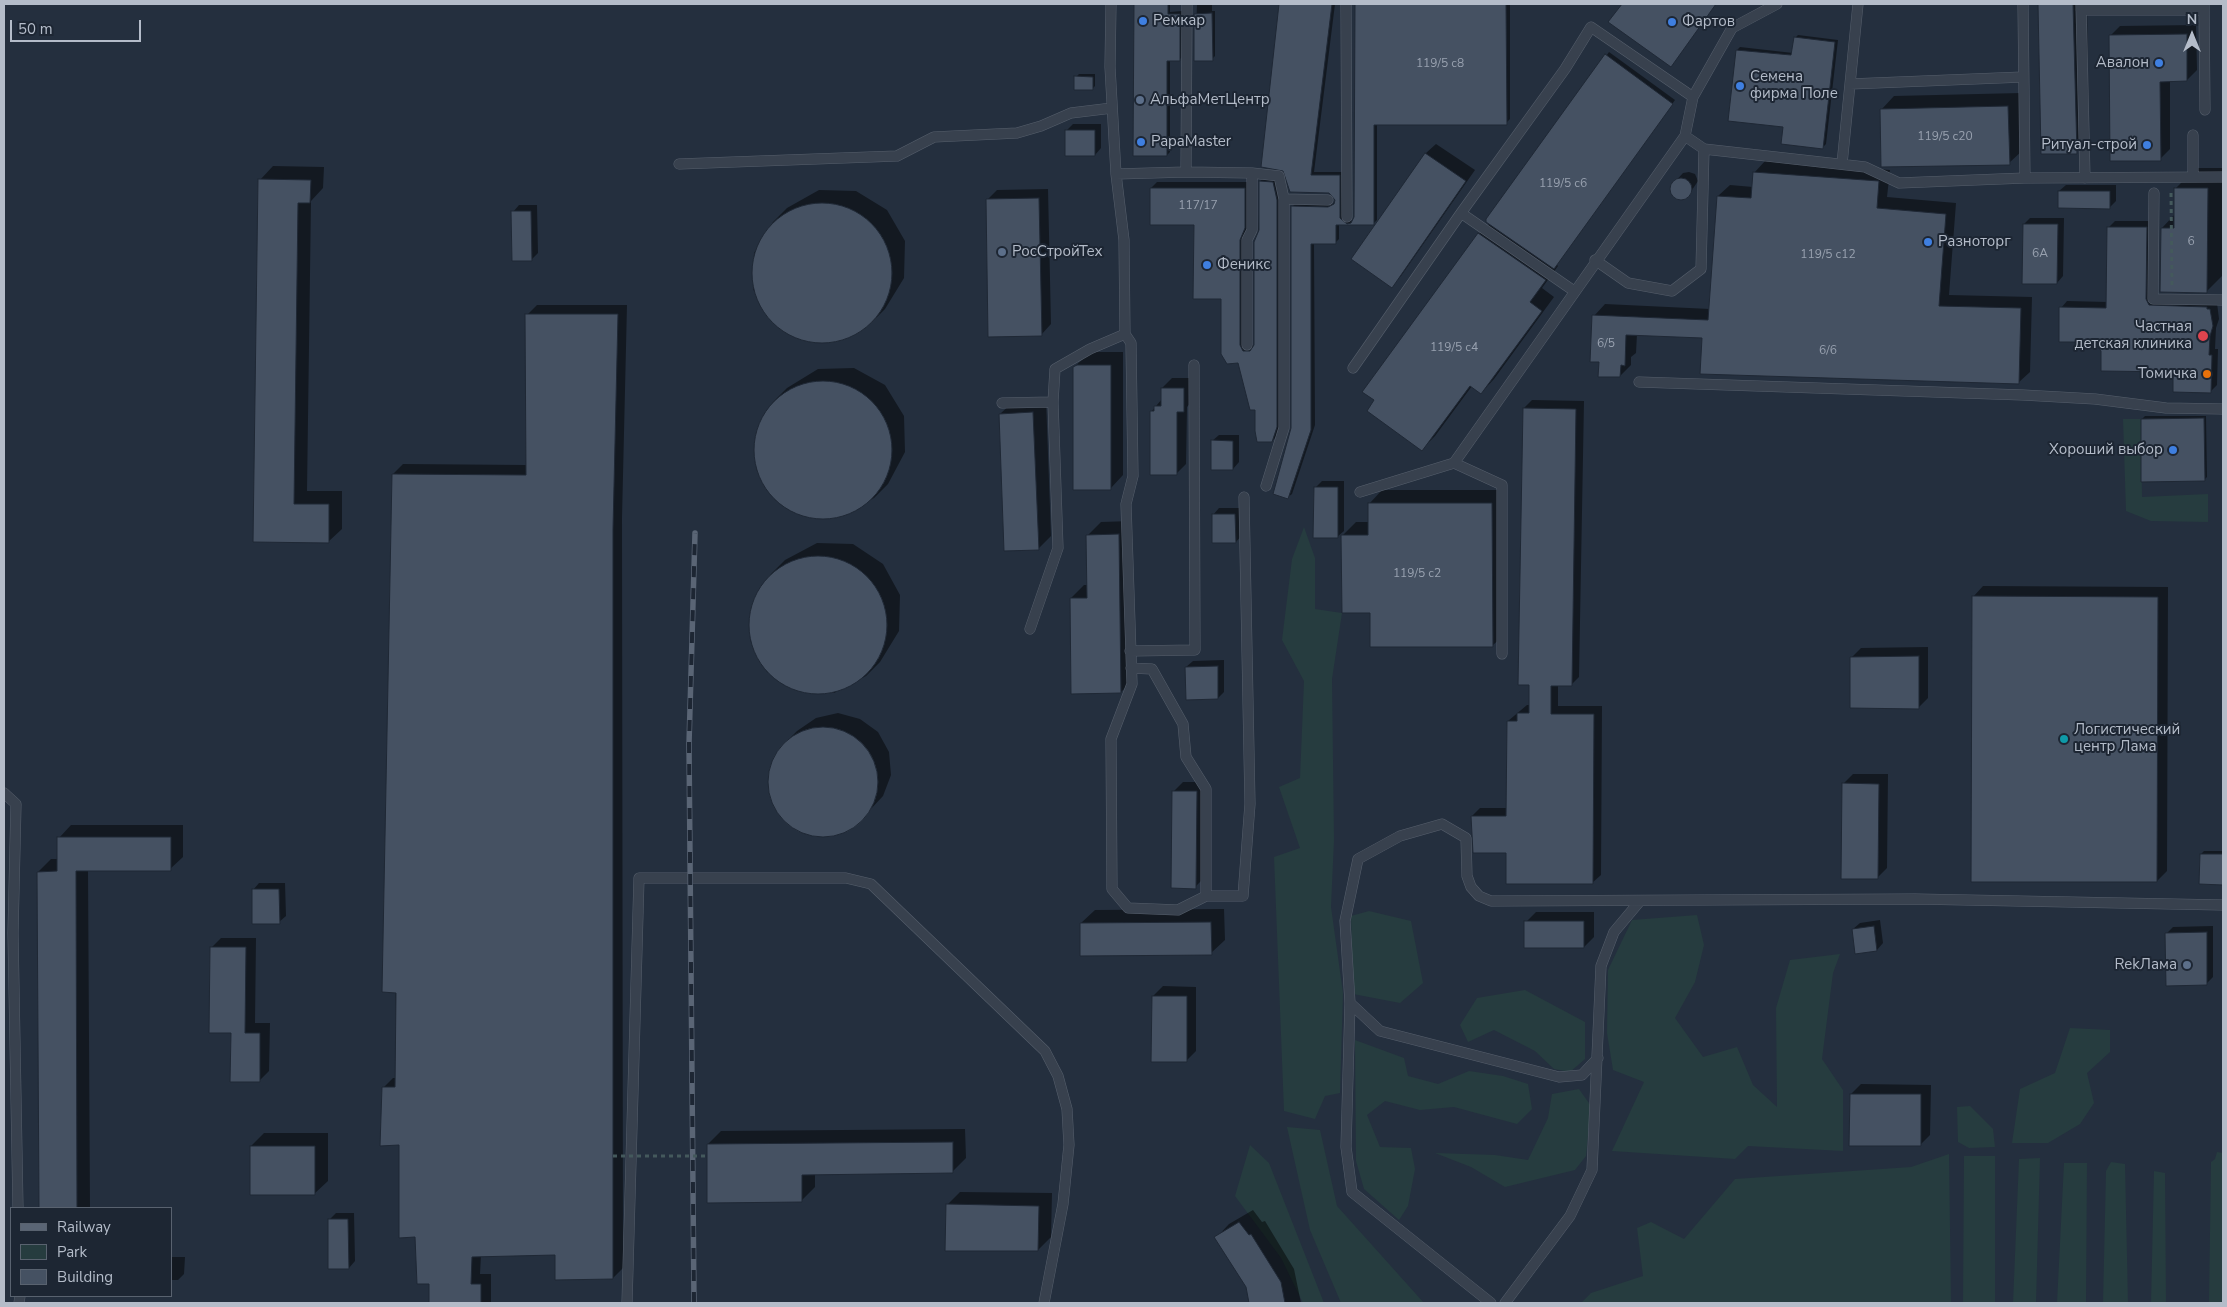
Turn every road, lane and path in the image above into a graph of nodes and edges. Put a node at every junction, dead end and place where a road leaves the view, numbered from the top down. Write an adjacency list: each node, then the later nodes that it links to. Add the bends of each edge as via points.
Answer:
1 (1111, 4): 12 (lane)
2 (1187, 4): 19 (lane)
3 (1346, 4): 31 (lane)
4 (1777, 4): 11 (lane, via 1732,28)
5 (1858, 4): 10 (lane)
6 (2023, 4): 9 (lane)
7 (2081, 7): 8 (lane); 25 (lane)
8 (2204, 7): 13 (lane)
9 (2024, 77): 10 (lane); 24 (lane)
10 (1850, 84): 18 (lane)
11 (1693, 97): 15 (lane); 30 (lane, via 1591,27 1565,69)
12 (1112, 108): 17 (lane, via 1071,113 1017,133 934,136 897,156); 21 (lane)
13 (2204, 110)
14 (2193, 135): 22 (lane)
15 (1685, 136): 16 (lane); 32 (lane)
16 (1704, 149): 18 (lane); 32 (lane, via 1701,270 1672,292 1628,283)
17 (679, 164)
18 (1842, 164): 24 (lane, via 1865,167 1899,184)
19 (1186, 172): 20 (lane); 21 (lane)
20 (1252, 173): 28 (lane, via 1279,176); 37 (lane, via 1252,230 1247,240)
21 (1116, 174): 36 (lane, via 1124,240)
22 (2193, 177): 23 (lane); 25 (lane)
23 (2223, 177)
24 (2025, 178): 25 (lane)
25 (2084, 178)
26 (2154, 193): 35 (lane, via 2153,299)
27 (2171, 193): 34 (path)
28 (1284, 199): 29 (lane); 45 (lane, via 1284,428)
29 (1328, 200)
30 (1461, 212): 33 (lane); 39 (lane)
31 (1347, 217)
32 (1595, 260): 33 (lane)
33 (1574, 291): 44 (lane)
34 (2172, 294)
35 (2223, 300)
36 (1125, 334): 41 (lane, via 1055,369); 49 (lane, via 1131,342 1133,476 1126,504)
37 (1247, 345)
38 (1194, 365): 49 (lane, via 1195,650)
39 (1353, 368)
40 (1639, 382): 43 (lane, via 2032,396 2095,399 2166,408)
41 (1053, 402): 42 (lane); 48 (lane, via 1058,548)
42 (1002, 403)
43 (2223, 409)
44 (1454, 463): 46 (lane); 50 (lane, via 1502,484)
45 (1266, 486)
46 (1360, 492)
47 (1244, 497): 53 (lane, via 1250,804 1243,896)
48 (1030, 629)
49 (1130, 651): 51 (lane)
50 (1502, 654)
51 (1131, 668): 53 (lane, via 1152,669 1183,724 1186,757 1206,789); 53 (lane, via 1132,684 1111,739 1112,889 1128,908 1178,910)
52 (4, 793): 60 (lane, via 16,804 13,933)
53 (1206, 896)
54 (1640, 901): 55 (lane, via 1916,899); 56 (lane, via 1490,901 1471,887 1466,838 1442,824 1400,836 1358,859 1345,921); 57 (lane, via 1614,932 1601,966)
55 (2223, 906)
56 (1350, 1003): 57 (lane, via 1380,1031 1558,1077 1582,1075); 63 (lane, via 1346,1147 1352,1192)
57 (1598, 1058): 64 (lane, via 1592,1170 1570,1216)
58 (613, 1156): 59 (path, bridge)
59 (707, 1156)
60 (18, 1207)
61 (627, 1303): 62 (lane, via 639,878 846,878 871,884 1045,1051 1058,1076 1067,1110 1069,1145 1063,1204)
62 (1044, 1303)
63 (1492, 1303)
64 (1505, 1303)

